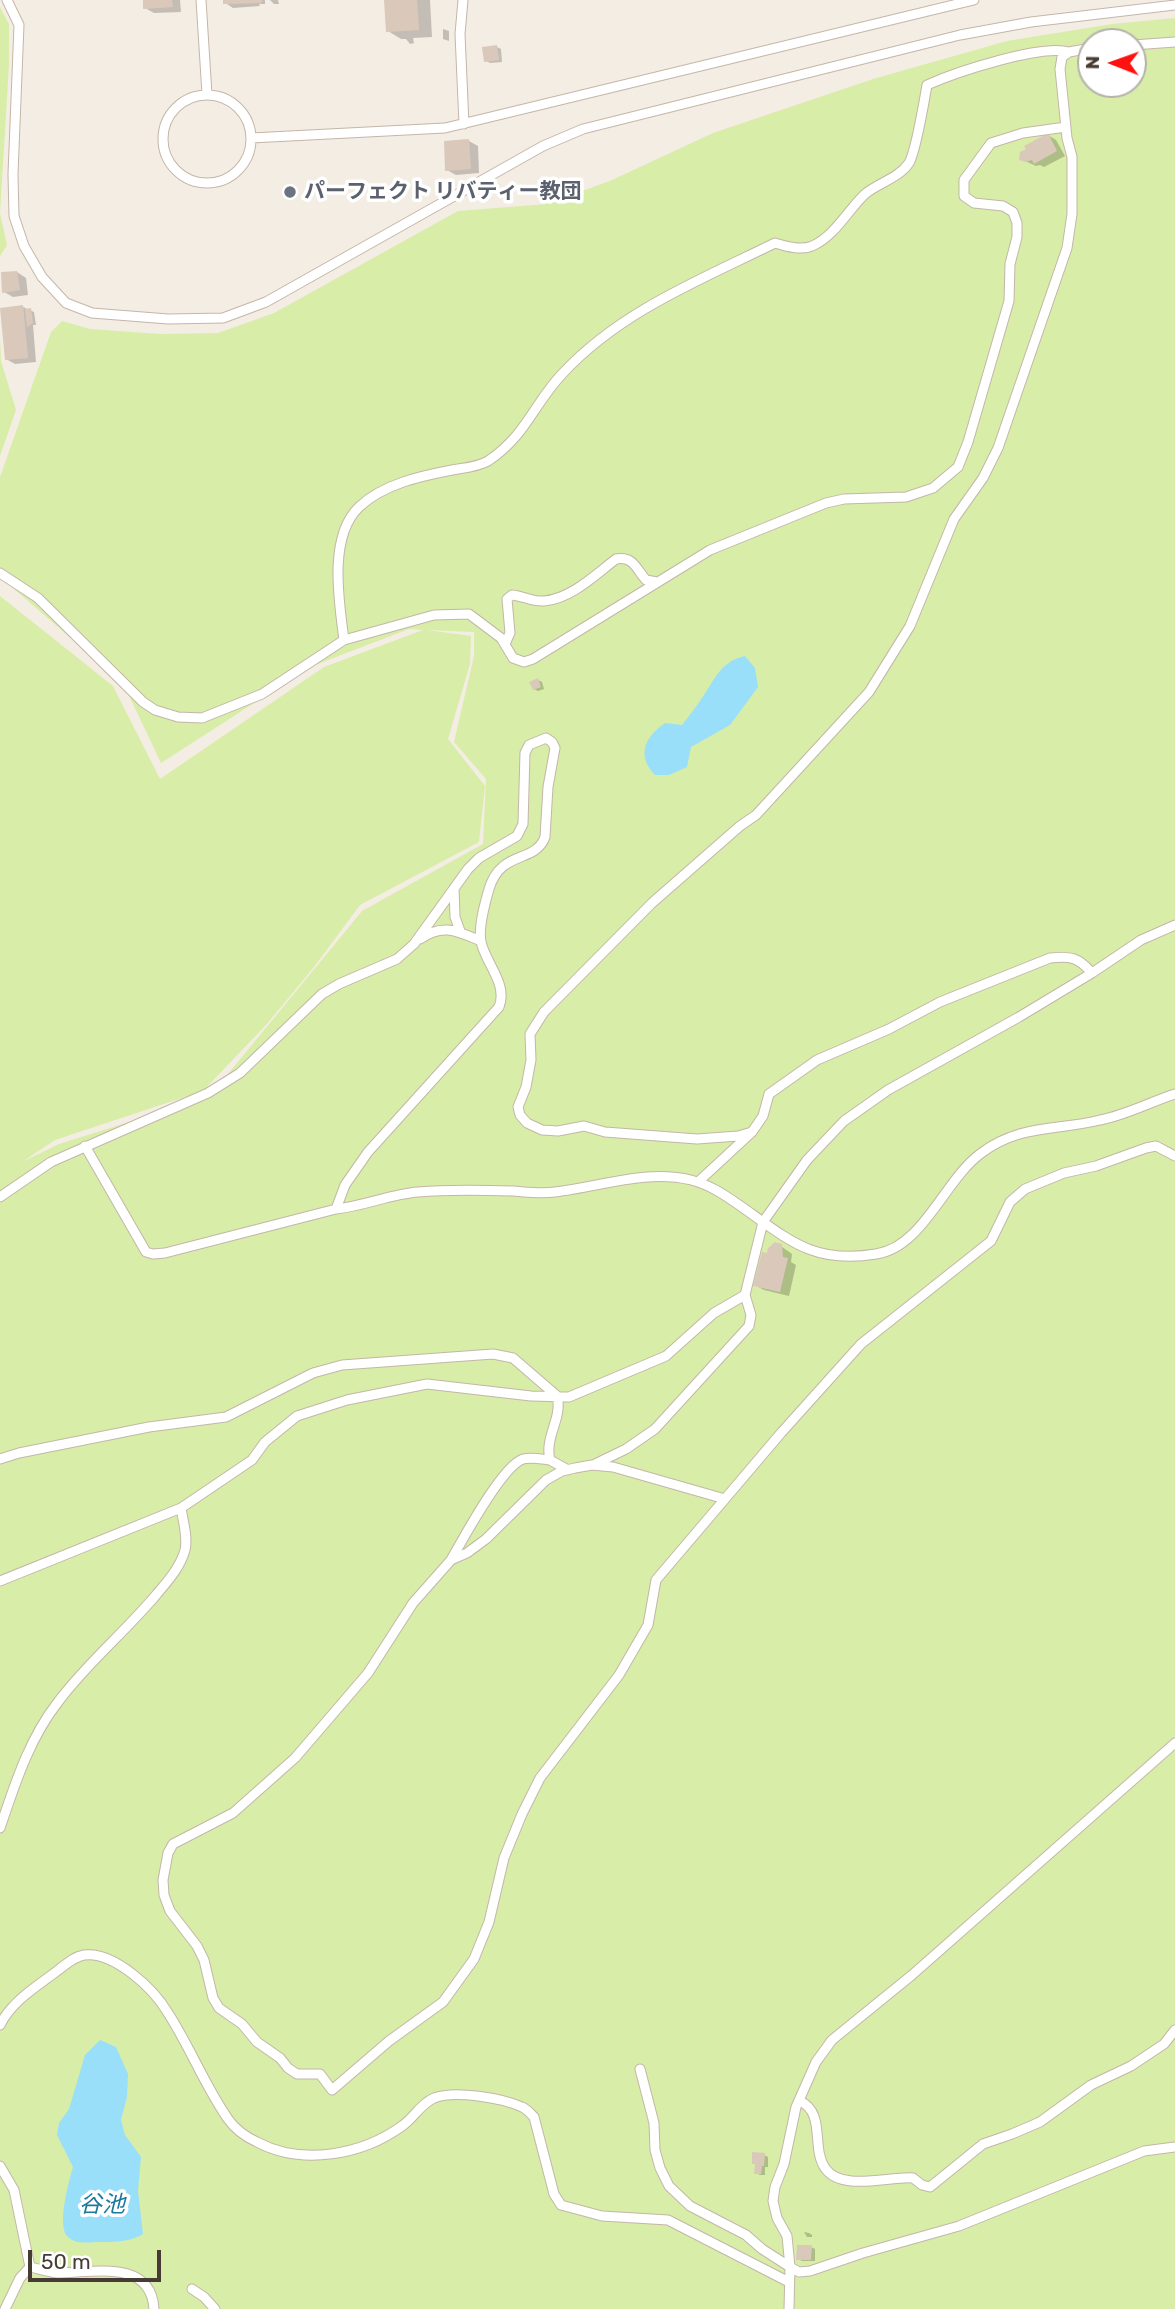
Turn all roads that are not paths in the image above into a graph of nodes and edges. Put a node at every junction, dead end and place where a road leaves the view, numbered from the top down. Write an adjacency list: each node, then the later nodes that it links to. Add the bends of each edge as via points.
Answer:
1 (7, 0): 5 (lane, via 19,25 13,184 14,216 24,246 42,277 66,303 92,313 168,319 223,318 266,302 543,146 583,129 960,35)
2 (201, 0): 10 (lane)
3 (463, 0): 11 (lane)
4 (974, 0): 11 (lane)
5 (1175, 5)
6 (1175, 42): 7 (lane)
7 (1147, 44)
8 (1077, 51): 9 (lane)
9 (1069, 52): 12 (lane, via 1062,57 1060,69); 16 (lane, via 1027,53 927,85 909,163 867,192 811,247 775,243 650,305 605,334 562,374 523,429 484,464 421,477 385,490 359,507 343,533 338,556)
10 (207, 94): 13 (lane, via 224,97 238,107 248,121); 13 (lane, via 188,98 173,109 164,126 162,145 169,163 183,177 201,183 220,182 236,173 248,157)
11 (464, 124): 13 (lane)
12 (1066, 127): 15 (lane, via 991,143 964,180 964,196 974,203 1003,205 1013,212 1017,237 1010,264 1009,300 958,467 933,488 906,497 827,503 710,550); 25 (lane, via 1072,167 1067,248 998,448 954,519 910,626 869,692 800,768 756,815 652,904 544,1012 530,1034 531,1060 519,1107 527,1124 542,1130 584,1126 605,1132 696,1139)
13 (251, 138)
14 (0, 572): 16 (lane, via 38,598 143,702 178,718 202,718 262,694)
15 (657, 582): 17 (lane, via 533,659 513,658); 17 (lane, via 646,580 630,559 623,558 559,598 534,601 512,595)
16 (344, 639): 17 (lane, via 433,615 469,614)
17 (505, 644)
18 (454, 887): 20 (lane); 21 (lane, via 479,858 517,836 523,824 525,753 529,745 546,738 552,742 555,756 545,837 536,850 498,868); 22 (lane)
19 (1175, 925): 23 (lane, via 1141,940)
20 (460, 931): 21 (lane); 22 (lane, via 442,929)
21 (481, 940): 30 (lane, via 500,985 499,1007 368,1152 345,1185)
22 (415, 942): 26 (lane, via 397,959 323,994 240,1073 208,1093)
23 (1092, 973): 25 (lane, via 1081,960 1050,958 940,1002 817,1060 769,1094 763,1116); 31 (lane, via 888,1090 844,1121 807,1160)
24 (1175, 1094): 31 (lane, via 1101,1120 1007,1138 960,1172 901,1245 880,1254 821,1255)
25 (751, 1132): 28 (lane)
26 (85, 1146): 29 (lane, via 51,1162); 30 (lane, via 146,1251 153,1254)
27 (1175, 1156): 38 (lane, via 1156,1146 1025,1189 1010,1202 991,1241 861,1344)
28 (698, 1182): 30 (lane, via 671,1177 629,1179 553,1193 416,1192); 31 (lane, via 718,1190)
29 (0, 1197)
30 (336, 1209)
31 (763, 1222): 32 (lane)
32 (745, 1296): 33 (lane, via 714,1313 666,1356 569,1396); 36 (lane, via 749,1326 681,1402 640,1441)
33 (557, 1396): 34 (lane, via 513,1358 503,1355 342,1365 304,1377 226,1417 149,1427); 35 (lane, via 559,1412 547,1450); 39 (lane, via 427,1384 347,1400 297,1416 264,1442 252,1460)
34 (0, 1459)
35 (550, 1460): 37 (lane); 40 (lane, via 522,1459 510,1467)
36 (592, 1465): 37 (lane); 38 (lane)
37 (568, 1470): 40 (lane, via 546,1480 486,1539)
38 (725, 1499): 40 (lane, via 656,1580 648,1625 620,1675 540,1778 504,1858 489,1922 474,1959 443,2001 332,2090 320,2074 297,2074 288,2068 219,2008 204,1960 164,1895 168,1853 173,1844 233,1813 295,1758 368,1674 413,1603)
39 (181, 1508): 41 (lane); 43 (lane, via 185,1549 174,1573 58,1702 35,1735)
40 (451, 1560)
41 (0, 1581)
42 (1175, 1743): 47 (lane, via 912,1976 832,2040 816,2062)
43 (0, 1828)
44 (0, 2025): 52 (lane, via 6,2012 75,1957 109,1959 151,1991 168,2012 229,2121 266,2147 309,2155 362,2147 406,2124 433,2098 474,2096 525,2107 534,2117 561,2205 602,2216 668,2220)
45 (1175, 2029): 47 (lane, via 1164,2044 1091,2085 1040,2122 983,2144 930,2187 913,2178 871,2181 834,2177 818,2152 812,2109)
46 (640, 2069): 51 (lane, via 654,2123 654,2150 669,2186 690,2206 746,2235)
47 (800, 2101): 51 (lane, via 773,2201 787,2236)
48 (1175, 2147): 51 (lane, via 1144,2151 960,2226 810,2271)
49 (0, 2166): 50 (lane, via 15,2190)
50 (30, 2267): 54 (lane); 55 (lane, via 54,2273 120,2271 132,2275 149,2290)
51 (789, 2267): 52 (lane)
52 (789, 2282): 57 (lane)
53 (192, 2289): 56 (lane)
54 (5, 2309)
55 (154, 2309)
56 (215, 2309)
57 (789, 2309)

